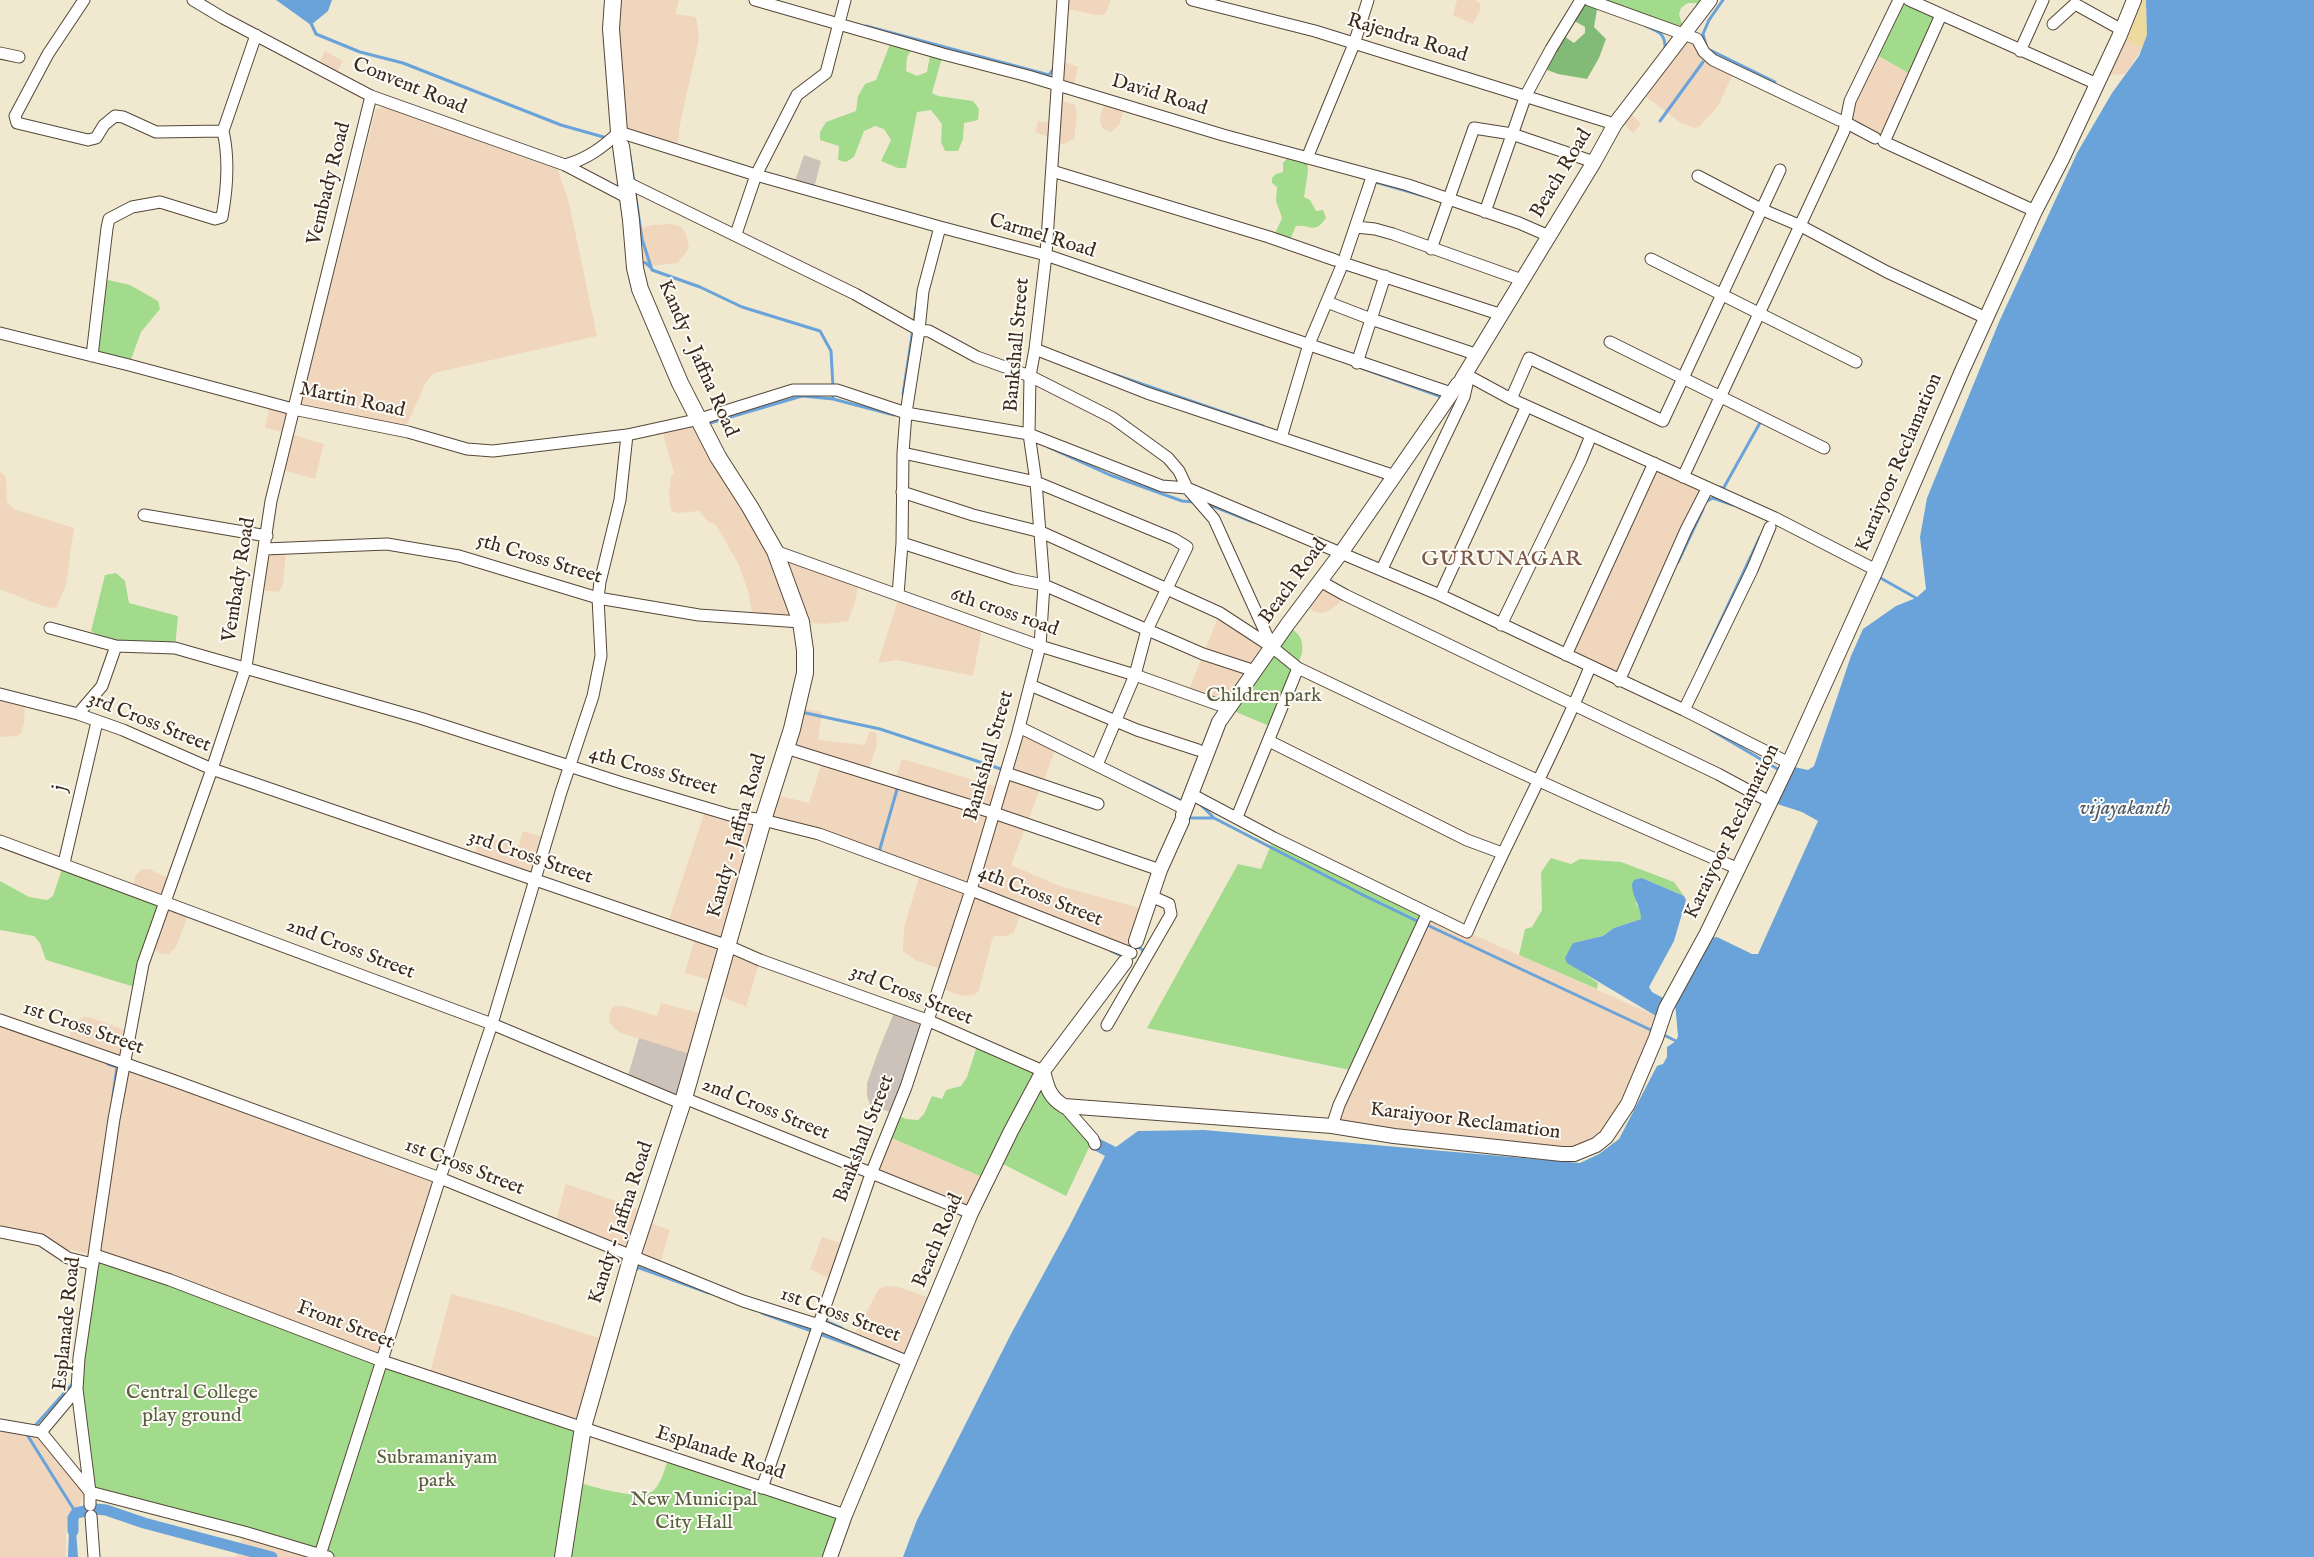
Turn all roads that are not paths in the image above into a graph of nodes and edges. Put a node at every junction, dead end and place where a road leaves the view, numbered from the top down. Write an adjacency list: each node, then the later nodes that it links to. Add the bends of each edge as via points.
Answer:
1 (84, 0): 32 (street, via 48,54 15,116 16,123 88,140 96,138 115,116 156,132)
2 (193, 0): 21 (street, Convent Road)
3 (613, 0): 35 (highway, Kandy - Jaffna Road, via 611,29)
4 (756, 0): 18 (street, David Road)
5 (845, 0): 18 (street)
6 (1063, 0): 27 (street, Bankshall Street)
7 (1192, 0): 22 (street, Rajendra Road)
8 (1368, 0): 22 (street)
9 (1582, 0): 28 (street)
10 (1589, 0): 20 (street)
11 (1710, 0): 20 (main road, Beach Road)
12 (1899, 0): 30 (street)
13 (1909, 0): 16 (street)
14 (2043, 0): 23 (street)
15 (2134, 0): 19 (main road, Karaiyoor Reclamation)
16 (1935, 8): 23 (street); 47 (street, via 1884,142)
17 (2053, 24): 19 (street, via 2075,4)
18 (839, 25): 27 (street, David Road); 41 (street, via 826,74 797,95)
19 (2122, 30): 26 (main road, Karaiyoor Reclamation)
20 (1685, 34): 30 (street, via 1697,40 1712,60); 53 (main road, Beach Road, via 1615,124)
21 (256, 35): 29 (street, Convent Road); 32 (street)
22 (1354, 44): 28 (street, Rajendra Road); 36 (street)
23 (2020, 51): 26 (street)
24 (0, 54): 25 (street)
25 (19, 57)
26 (2097, 84): 47 (main road, Karaiyoor Reclamation)
27 (1058, 85): 36 (street, David Road); 40 (street, Bankshall Street)
28 (1526, 95): 31 (street, Rajendra Road); 33 (street)
29 (371, 96): 38 (street, Convent Road); 80 (street, Vembady Road)
30 (1843, 121): 34 (street); 49 (street, via 1844,131)
31 (1608, 122)
32 (223, 131): 72 (street, via 226,160 222,217 215,219 160,202 132,207 110,219)
33 (1512, 134): 37 (street); 45 (street, via 1474,128); 48 (street)
34 (1875, 138)
35 (620, 139): 38 (street, via 581,161); 41 (street, Carmel Road); 44 (highway, Kandy - Jaffna Road)
36 (1307, 158): 43 (street, David Road)
37 (1588, 160)
38 (564, 165): 44 (street, Convent Road)
39 (1780, 170): 46 (street)
40 (1052, 171): 55 (street, Bankshall Street); 57 (street, via 1269,237)
41 (756, 175): 51 (street, Carmel Road); 52 (street)
42 (1698, 176): 46 (street)
43 (1372, 177): 45 (street, David Road); 50 (street)
44 (627, 190): 52 (street, Convent Road); 83 (highway, Kandy - Jaffna Road, via 640,289 680,382)
45 (1448, 200): 48 (street, David Road); 54 (street)
46 (1763, 210): 49 (street); 60 (street)
47 (2035, 211): 64 (main road, Karaiyoor Reclamation)
48 (1485, 212): 53 (street, David Road)
49 (1801, 226): 62 (street); 64 (street, via 1887,272)
50 (1356, 227): 54 (street, via 1393,234); 57 (street)
51 (940, 228): 55 (street, Carmel Road); 66 (street, via 923,291)
52 (736, 234): 66 (street, Convent Road)
53 (1549, 236): 59 (main road, Beach Road)
54 (1431, 248): 59 (street)
55 (1046, 255): 69 (street, Carmel Road); 70 (street, Bankshall Street)
56 (1651, 259): 60 (street)
57 (1339, 262): 58 (street); 61 (street)
58 (1385, 276): 63 (street); 65 (street)
59 (1522, 280): 63 (main road, Beach Road)
60 (1721, 294): 62 (street); 76 (street)
61 (1327, 302): 65 (street); 69 (street)
62 (1760, 313): 73 (street); 78 (street)
63 (1502, 315): 71 (main road, Beach Road)
64 (1986, 318): 106 (main road, Karaiyoor Reclamation)
65 (1371, 319): 71 (street); 74 (street)
66 (919, 330): 75 (street, Convent Road, via 930,331 978,357); 82 (street)
67 (0, 333): 72 (street, Martin Road)
68 (1610, 342): 76 (street)
69 (1308, 344): 74 (street, Carmel Road); 86 (street)
70 (1035, 349): 75 (street, Bankshall Street); 86 (street, via 1147,393)
71 (1478, 354): 77 (main road, Beach Road)
72 (92, 356): 80 (street, Martin Road)
73 (1856, 362)
74 (1357, 363): 77 (street, Carmel Road)
75 (1030, 376): 84 (street, Bankshall Street); 94 (street, Convent Road, via 1113,418 1168,458)
76 (1684, 378): 78 (street); 79 (street, via 1664,421 1529,358)
77 (1459, 382): 79 (street, Carmel Road); 91 (main road, Beach Road); 105 (street, via 1468,384 1464,397)
78 (1721, 396): 88 (street); 92 (street)
79 (1511, 399): 90 (street, Carmel Road)
80 (293, 409): 85 (street, Martin Road, via 408,432 467,449 493,451); 100 (street, Vembady Road, via 271,501)
81 (1524, 412): 111 (street)
82 (906, 413): 83 (street, Martin Road, via 837,390 793,390); 84 (street, Martin Road); 89 (street)
83 (700, 419): 85 (street, Martin Road); 103 (highway, Kandy - Jaffna Road, via 718,457)
84 (1029, 434): 93 (street, Bankshall Street); 94 (street, Martin Road, via 1154,483)
85 (627, 435): 112 (street, via 620,500 603,563)
86 (1281, 438): 91 (street)
87 (1590, 438): 114 (street)
88 (1824, 448)
89 (903, 453): 93 (street); 96 (street)
90 (1654, 463): 92 (street, Carmel Road); 120 (street)
91 (1394, 476): 104 (main road, Beach Road)
92 (1683, 477): 95 (street, Carmel Road)
93 (1036, 482): 99 (street, Bankshall Street); 109 (street, via 1187,547)
94 (1187, 488): 104 (street, Martin Road); 119 (street, Convent Road, via 1214,519)
95 (1707, 489): 106 (street, Carmel Road, via 1775,518); 126 (street)
96 (902, 492): 99 (street); 101 (street)
97 (144, 515): 100 (street)
98 (1770, 527): 131 (street)
99 (1040, 532): 108 (street, Bankshall Street); 109 (street)
100 (267, 536): 102 (street, Vembady Road)
101 (902, 543): 108 (street); 110 (street)
102 (265, 549): 112 (street, 5th Cross Street, via 387,544 459,556); 121 (street, Vembady Road)
103 (775, 551): 110 (street, 6th cross road); 113 (highway, Kandy - Jaffna Road)
104 (1341, 553): 105 (street, Martin Road); 107 (main road, Beach Road)
105 (1382, 569): 111 (street, Martin Road)
106 (1876, 570): 139 (main road, Karaiyoor Reclamation)
107 (1320, 581): 119 (main road, Beach Road); 129 (street)
108 (1044, 586): 116 (street); 118 (street, Bankshall Street)
109 (1166, 589): 116 (street); 119 (street, via 1220,613)
110 (898, 595): 118 (street, 6th cross road)
111 (1440, 595): 114 (street, Martin Road)
112 (598, 598): 113 (street, 5th Cross Street, via 699,615); 141 (street, via 601,649 598,678)
113 (801, 622): 137 (highway, Kandy - Jaffna Road, via 804,673)
114 (1501, 625): 120 (street, Martin Road)
115 (50, 628): 117 (street, 4th Cross Street)
116 (1147, 630): 124 (street, via 1202,654); 125 (street)
117 (116, 646): 121 (street, 4th Cross Street, via 175,648); 132 (street, via 102,686)
118 (1040, 646): 125 (street, 6th cross road); 127 (street, Bankshall Street)
119 (1272, 646): 123 (street); 124 (main road, Beach Road)
120 (1566, 656): 122 (street, Martin Road)
121 (246, 667): 141 (street, 4th Cross Street, via 420,718); 142 (street, Vembady Road)
122 (1590, 667): 126 (street, Martin Road); 129 (street)
123 (1298, 668): 136 (street); 144 (street)
124 (1255, 671): 138 (main road, Beach Road)
125 (1135, 675): 130 (street, 6th cross road); 134 (street)
126 (1619, 681): 131 (street, Martin Road)
127 (1030, 685): 134 (street); 135 (street, Bankshall Street)
128 (0, 694): 132 (street, 3rd Cross Street)
129 (1574, 705): 144 (street); 146 (street)
130 (1222, 706)
131 (1684, 710): 139 (street, Martin Road)
132 (78, 714): 133 (street, 3rd Cross Street)
133 (97, 722): 142 (street, 3rd Cross Street); 154 (street, j)
134 (1116, 722): 138 (street); 140 (street)
135 (1019, 727): 140 (street); 143 (street, Bankshall Street)
136 (1269, 742): 150 (street); 153 (street, via 1467,840)
137 (786, 748): 148 (street); 151 (highway, Kandy - Jaffna Road)
138 (1202, 752): 145 (main road, Beach Road)
139 (1789, 763): 146 (main road, Karaiyoor Reclamation)
140 (1097, 765): 149 (street)
141 (569, 767): 151 (street, 4th Cross Street, via 730,815); 157 (street)
142 (212, 769): 157 (street, 3rd Cross Street); 160 (street, Vembady Road)
143 (1006, 773): 147 (street); 148 (street, Bankshall Street)
144 (1538, 780): 153 (street); 155 (street)
145 (1191, 794): 149 (main road, Beach Road); 150 (street)
146 (1770, 802): 155 (main road, Karaiyoor Reclamation)
147 (1098, 804)
148 (994, 813): 156 (street); 158 (street, Bankshall Street)
149 (1184, 815): 156 (main road, Beach Road)
150 (1236, 816): 161 (street)
151 (763, 820): 158 (street, 4th Cross Street, via 819,834); 162 (highway, Kandy - Jaffna Road)
152 (0, 841): 154 (street, 2nd Cross Street)
153 (1502, 853): 161 (street, via 1467,932)
154 (64, 863): 160 (street, 2nd Cross Street)
155 (1739, 869): 172 (main road, Karaiyoor Reclamation, via 1666,1008 1628,1104 1606,1137 1585,1151 1574,1154 1542,1152)
156 (1160, 870): 159 (main road, Beach Road)
157 (534, 879): 162 (street, 3rd Cross Street); 166 (street)
158 (972, 890): 163 (street, 4th Cross Street); 165 (street, Bankshall Street)
159 (1151, 896): 163 (main road, Beach Road); 167 (street, via 1169,904 1171,914)
160 (165, 901): 166 (street, 2nd Cross Street); 168 (street, Vembady Road, via 143,964)
161 (1427, 914): 172 (street)
162 (728, 946): 165 (street, 3rd Cross Street); 170 (highway, Kandy - Jaffna Road)
163 (1131, 950): 169 (main road, Beach Road)
164 (0, 1020): 168 (street, 1st Cross Street)
165 (927, 1020): 169 (street, 3rd Cross Street); 174 (street, Bankshall Street)
166 (492, 1024): 170 (street, 2nd Cross Street); 175 (street)
167 (1107, 1025)
168 (124, 1063): 175 (street, 1st Cross Street); 179 (street, Esplanade Road)
169 (1043, 1071): 171 (main road, via 1048,1091); 176 (main road, Beach Road)
170 (683, 1101): 174 (street, 2nd Cross Street); 178 (highway, Kandy - Jaffna Road)
171 (1064, 1106): 172 (main road, Karaiyoor Reclamation); 173 (street)
172 (1332, 1126)
173 (1095, 1144)
174 (872, 1174): 176 (street, 2nd Cross Street); 180 (street, Bankshall Street)
175 (440, 1178): 178 (street, 1st Cross Street); 181 (street)
176 (971, 1213): 182 (main road, Beach Road)
177 (0, 1232): 179 (street, Front Street, via 41,1240 68,1258)
178 (632, 1256): 180 (street, 1st Cross Street, via 743,1301); 185 (highway, Kandy - Jaffna Road)
179 (94, 1260): 181 (street, Front Street, via 170,1280); 183 (street, Esplanade Road)
180 (819, 1325): 182 (street, 1st Cross Street); 187 (street, Bankshall Street)
181 (382, 1361): 185 (street, Front Street); 190 (street)
182 (909, 1362): 189 (main road, Beach Road)
183 (77, 1389): 186 (street); 188 (street, Esplanade Road)
184 (0, 1425): 186 (street)
185 (583, 1427): 187 (street, Esplanade Road); 192 (highway, Kandy - Jaffna Road)
186 (34, 1431): 188 (street)
187 (762, 1488): 189 (street, Esplanade Road)
188 (90, 1492): 190 (street); 191 (street, Esplanade Road)
189 (845, 1515): 193 (main road, Beach Road)
190 (324, 1556)
191 (94, 1557)
192 (564, 1557)
193 (830, 1557)

